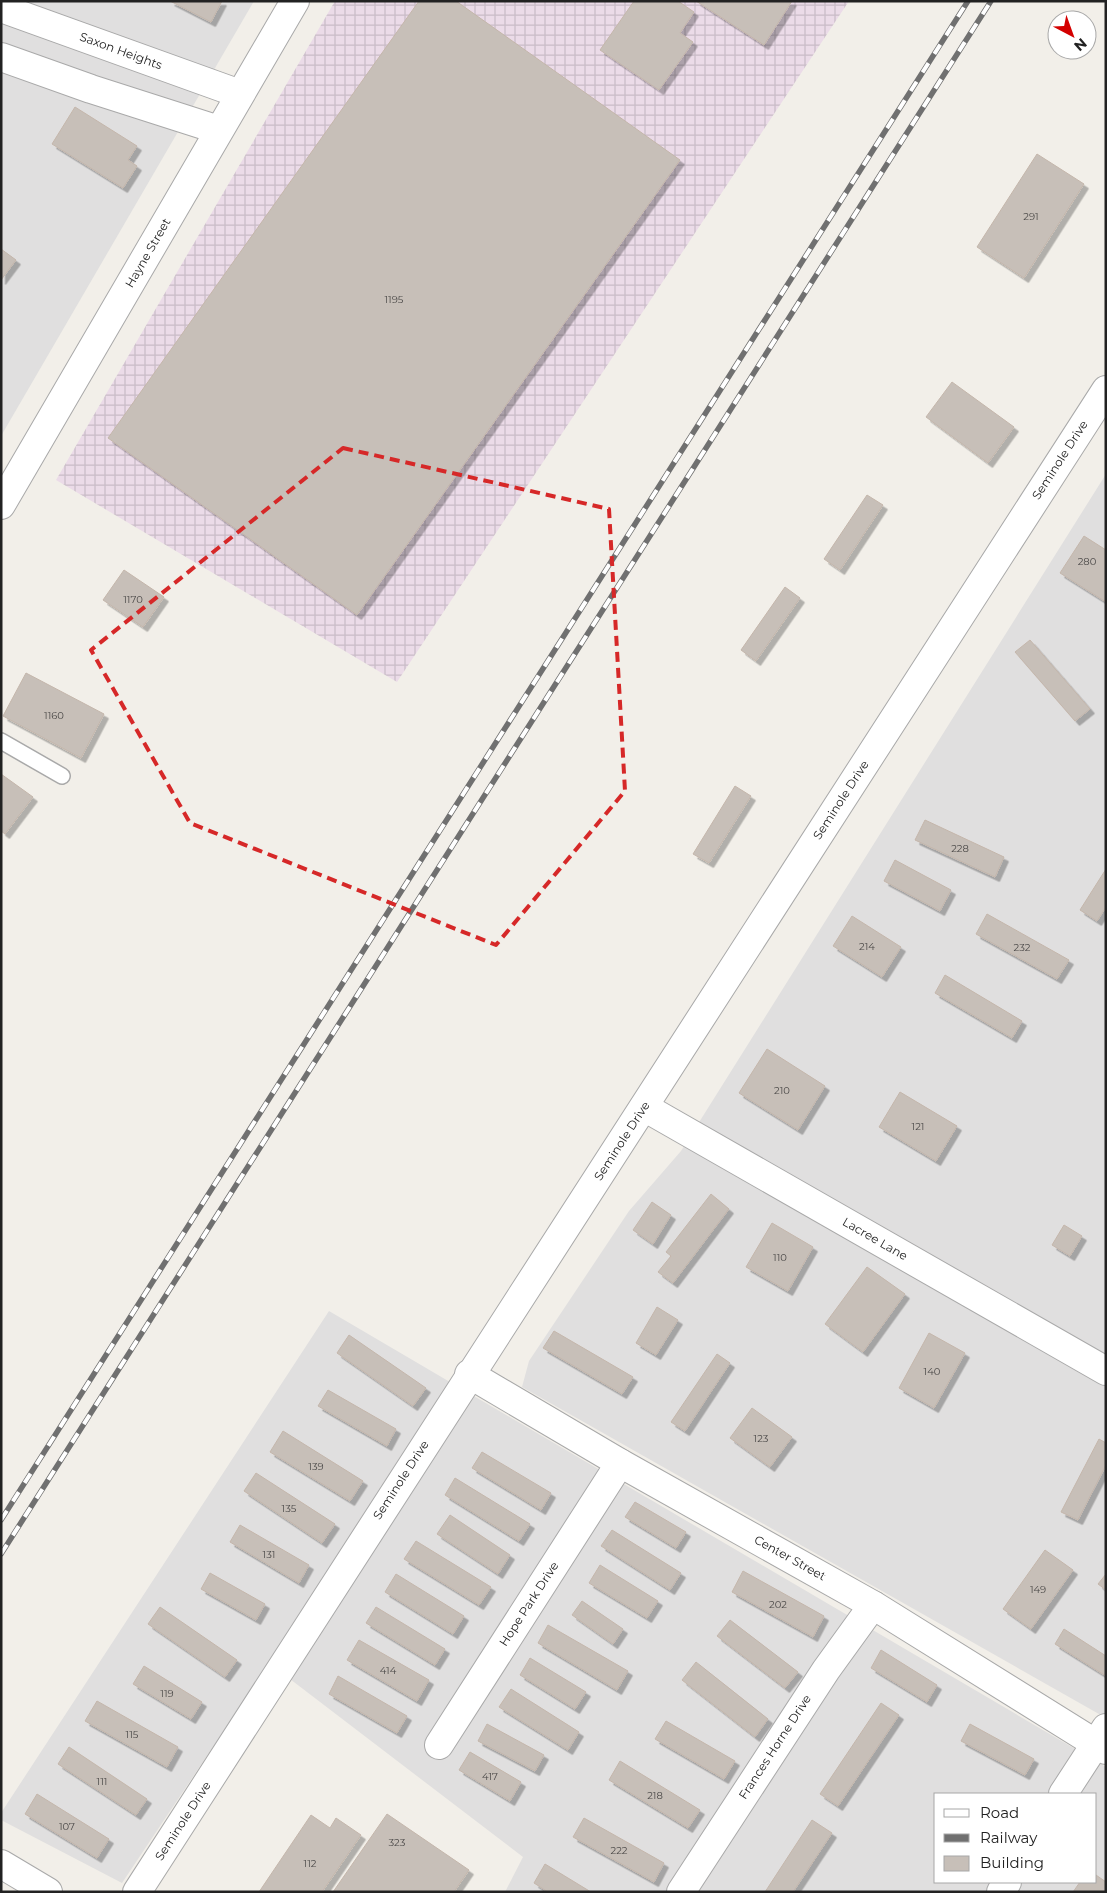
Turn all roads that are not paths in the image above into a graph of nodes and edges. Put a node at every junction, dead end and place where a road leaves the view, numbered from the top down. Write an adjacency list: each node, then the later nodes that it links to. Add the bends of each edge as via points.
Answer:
1 (295, 1): 4 (street, Hayne Street)
2 (1, 8): 4 (street, Saxon Heights)
3 (1, 57): 5 (street)
4 (240, 94): 5 (street, Hayne Street)
5 (219, 130): 7 (street, Hayne Street)
6 (1106, 390): 10 (street, Seminole Drive)
7 (1, 505)
8 (1, 741): 9 (lane)
9 (62, 776)
10 (644, 1107): 11 (street, Lacree Lane); 12 (street, Seminole Drive)
11 (1106, 1371)
12 (469, 1374): 13 (street, Center Street); 20 (street, Seminole Drive)
13 (620, 1463): 14 (street, Center Street); 16 (street, Hope Park Drive)
14 (873, 1605): 15 (street, Center Street); 21 (street, Frances Horne Drive, via 826,1670)
15 (1102, 1741): 17 (street)
16 (439, 1745)
17 (1064, 1793)
18 (1, 1864): 19 (street)
19 (48, 1892)
20 (137, 1892)
21 (681, 1892)

